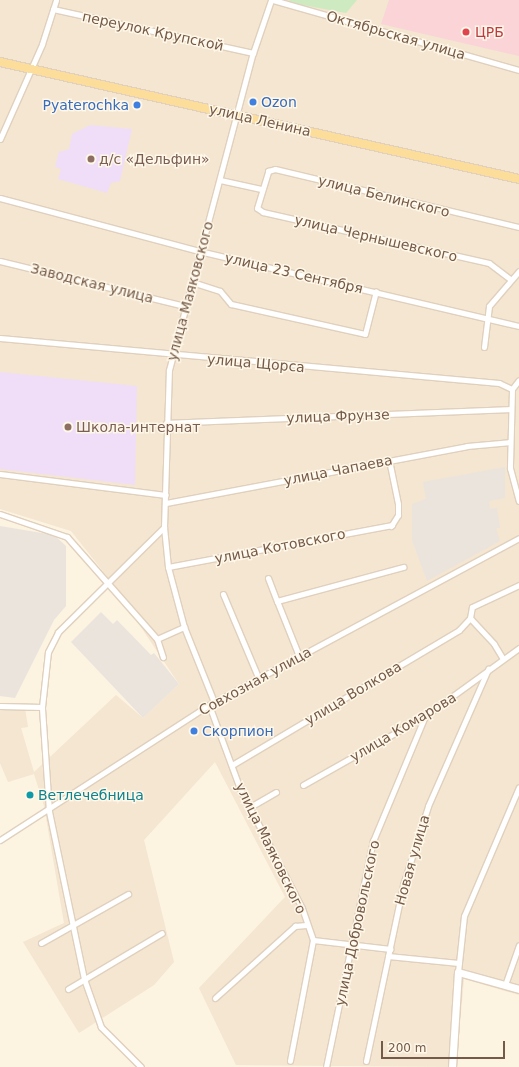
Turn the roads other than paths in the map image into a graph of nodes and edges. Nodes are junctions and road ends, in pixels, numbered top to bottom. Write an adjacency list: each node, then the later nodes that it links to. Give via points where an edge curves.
1 (56, 0): 3 (street)
2 (272, 0): 4 (street, улица Маяковского); 7 (street, Октябрьская улица)
3 (53, 9): 4 (street, переулок Крупской); 6 (street)
4 (253, 53): 8 (street, улица Маяковского)
5 (0, 62): 6 (main road, улица Ленина)
6 (30, 69): 8 (main road, улица Ленина); 9 (street)
7 (519, 70)
8 (236, 115): 10 (main road, улица Ленина); 11 (street, улица Маяковского)
9 (0, 139)
10 (519, 179)
11 (220, 180): 12 (street); 15 (street, улица Маяковского)
12 (261, 189): 14 (street, улица Белинского, via 268,171 275,169); 18 (street, улица Чернышевского, via 257,208 263,212 489,263)
13 (0, 198): 15 (street, улица 23 Сентября)
14 (519, 227)
15 (199, 251): 19 (street, улица Маяковского); 20 (street, улица 23 Сентября)
16 (0, 261): 21 (street, Заводская улица)
17 (519, 271): 18 (street)
18 (510, 279): 22 (street, via 490,306)
19 (192, 282): 20 (street, via 220,291 231,304 365,334); 21 (street, улица Маяковского)
20 (376, 292): 22 (street, улица 23 Сентября)
21 (185, 306): 26 (street, улица Маяковского)
22 (486, 317): 23 (street, улица 23 Сентября); 25 (street)
23 (519, 326)
24 (0, 338): 26 (street, улица Щорса)
25 (484, 347)
26 (171, 356): 28 (street, улица Щорса, via 486,382); 30 (street, улица Маяковского)
27 (519, 380): 28 (street)
28 (512, 389): 29 (street)
29 (510, 409): 30 (street, улица Фрунзе); 31 (street)
30 (166, 423): 34 (street, улица Маяковского)
31 (510, 442): 32 (street, улица Чапаева); 35 (street, via 510,468)
32 (389, 460): 36 (street, улица Чапаева); 40 (street, улица Котовского, via 398,504 398,515 391,525)
33 (0, 474): 34 (street)
34 (166, 495): 36 (street, улица Маяковского)
35 (519, 501)
36 (166, 503): 38 (street, улица Маяковского)
37 (0, 514): 43 (street, via 31,527 60,532)
38 (164, 528): 40 (street, улица Маяковского); 43 (street)
39 (519, 538): 52 (street, Совхозная улица)
40 (168, 567): 48 (street, улица Маяковского)
41 (403, 567): 46 (street)
42 (268, 578): 46 (street)
43 (105, 583): 49 (street); 59 (street, via 53,639 45,666)
44 (519, 585): 47 (street, улица Волкова, via 472,607)
45 (223, 594): 55 (street)
46 (277, 601): 52 (street)
47 (470, 618): 53 (street, via 494,644); 61 (street, улица Волкова, via 459,630)
48 (184, 627): 49 (street); 56 (street, улица Маяковского)
49 (156, 640): 51 (street)
50 (519, 648): 53 (street, улица Комарова)
51 (163, 656)
52 (299, 656): 55 (street, Совхозная улица)
53 (503, 659): 54 (street, улица Комарова)
54 (488, 669): 60 (street, улица Комарова); 76 (street, Новая улица, via 428,806 403,885)
55 (258, 677): 56 (street, Совхозная улица)
56 (214, 702): 57 (street, Совхозная улица)
57 (209, 705): 61 (street, улица Маяковского); 66 (street, Совхозная улица)
58 (0, 706): 59 (street)
59 (42, 707): 66 (street)
60 (425, 716): 62 (street, улица Комарова); 74 (street, улица Добровольского, via 372,841)
61 (232, 765): 65 (street, улица Маяковского)
62 (302, 785)
63 (519, 787): 78 (street, via 473,887 464,916)
64 (276, 792): 65 (street)
65 (250, 807): 70 (street, улица Маяковского, via 302,908)
66 (48, 811): 67 (street, Совхозная улица); 69 (street)
67 (0, 840)
68 (128, 894): 69 (street)
69 (71, 924): 73 (street); 80 (street)
70 (306, 925): 72 (street, улица Маяковского); 84 (street, via 295,926)
71 (162, 933): 80 (street)
72 (313, 940): 74 (street); 85 (street)
73 (41, 943)
74 (351, 945): 76 (street); 88 (street, улица Добровольского)
75 (519, 946): 81 (street)
76 (390, 949): 77 (street, Новая улица)
77 (388, 956): 78 (street); 86 (street, Новая улица)
78 (459, 963): 79 (street)
79 (458, 972): 81 (street); 89 (street)
80 (84, 979): 82 (street); 87 (street, via 101,1027)
81 (505, 985): 83 (street)
82 (68, 989)
83 (519, 989)
84 (215, 998)
85 (290, 1061)
86 (366, 1061)
87 (141, 1067)
88 (326, 1067)
89 (452, 1067)

